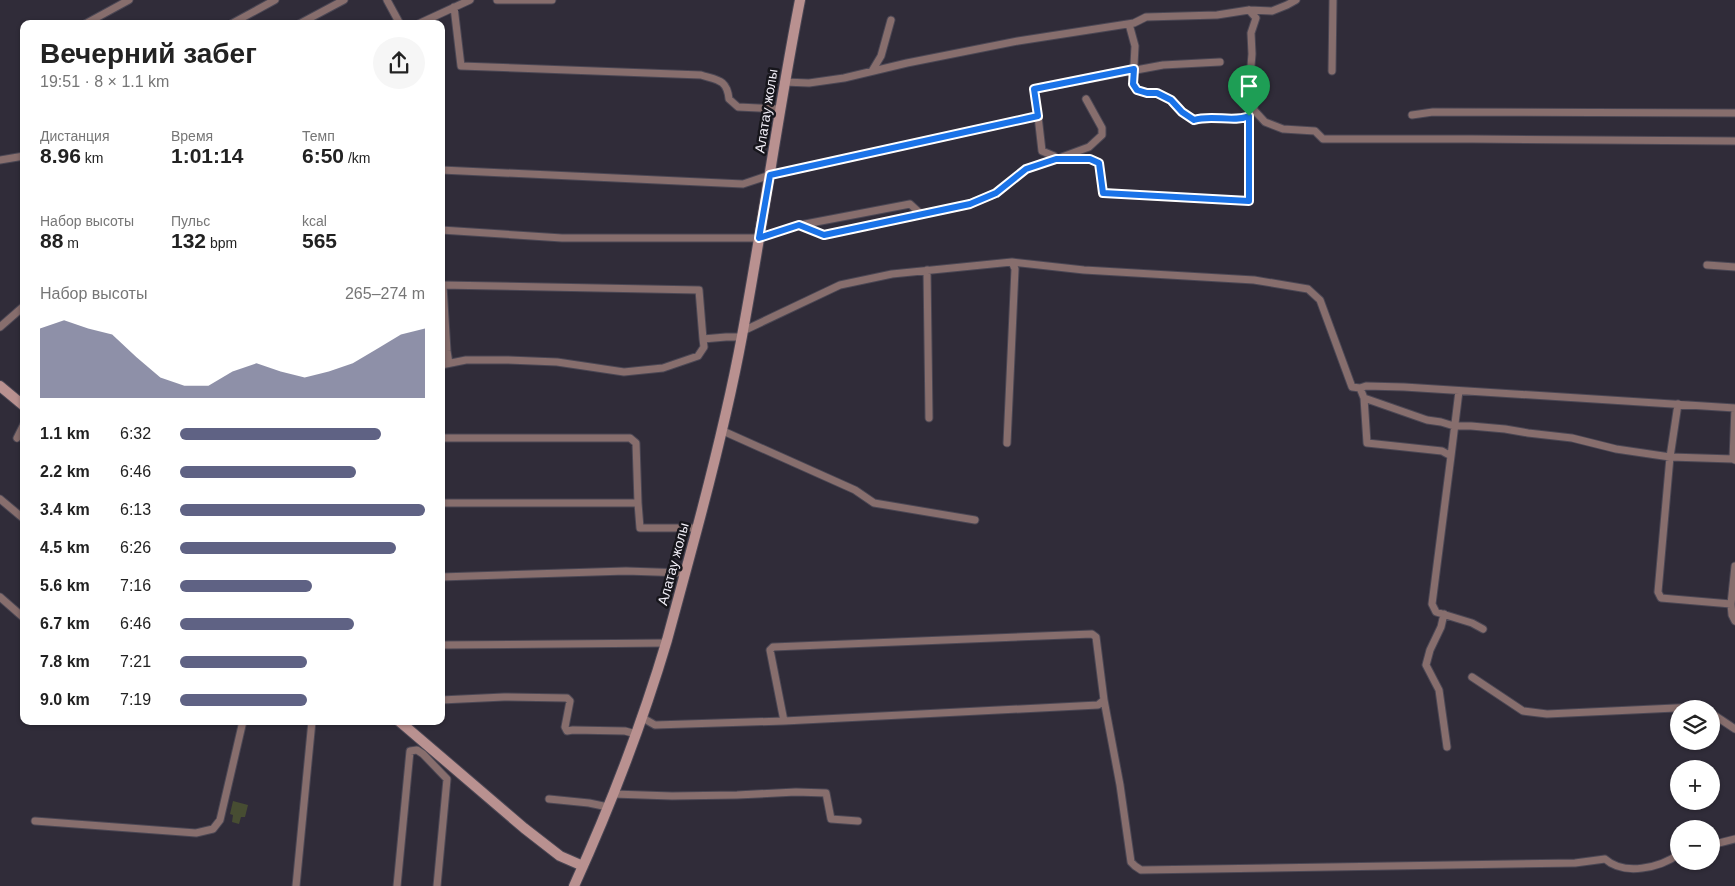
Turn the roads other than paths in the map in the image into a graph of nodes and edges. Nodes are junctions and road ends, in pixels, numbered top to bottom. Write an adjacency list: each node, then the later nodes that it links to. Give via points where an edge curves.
1 (129, 0): 13 (street)
2 (275, 0): 14 (street)
3 (344, 0): 15 (street)
4 (386, 0): 16 (street)
5 (470, 0): 11 (street)
6 (498, 0): 7 (street)
7 (552, 0)
8 (800, 0): 24 (main road, Алатау жолы)
9 (1296, 0): 12 (street, via 1272,10)
10 (1333, 0): 22 (street)
11 (454, 7): 17 (street); 26 (street, via 461,66 701,75 722,81 728,89 729,98 738,107)
12 (1249, 10): 19 (street, via 1218,15 1146,17); 27 (street, via 1256,18 1251,33)
13 (92, 20)
14 (238, 20)
15 (306, 20)
16 (398, 20)
17 (426, 20)
18 (891, 20): 23 (street, via 881,56)
19 (1129, 24): 21 (street, via 1135,46); 23 (street, via 1018,41)
20 (1220, 62): 21 (street)
21 (1134, 69): 27 (street, via 1133,84 1137,90 1157,93 1171,100 1194,120 1209,117 1242,119); 30 (street, via 1034,89)
22 (1332, 71)
23 (872, 72): 24 (street, via 809,83)
24 (784, 82): 26 (main road, Алатау жолы)
25 (1086, 98): 33 (street, via 1102,128 1102,135 1089,147)
26 (779, 109): 36 (main road, Алатау жолы)
27 (1251, 113): 31 (street, via 1283,129 1315,131 1323,140); 33 (street, via 1249,201 1103,193 1099,163 1090,159)
28 (1735, 113): 29 (street, via 1433,112)
29 (1412, 115)
30 (1038, 116): 33 (street, via 1042,151); 36 (street)
31 (1735, 141)
32 (20, 157): 34 (street)
33 (1056, 159): 37 (street, via 1026,169 996,193 970,204)
34 (0, 160)
35 (445, 170): 36 (street, via 743,184)
36 (770, 175): 40 (main road, Алатау жолы)
37 (921, 214): 38 (street, via 824,235); 38 (street, via 910,204)
38 (799, 225): 40 (street)
39 (445, 230): 40 (street, via 562,238)
40 (759, 238): 49 (main road, Алатау жолы)
41 (1012, 262): 44 (street); 53 (street, via 1084,270 1254,280 1308,289 1320,300 1352,387); 65 (street, via 1015,269)
42 (1707, 265): 43 (street)
43 (1735, 266)
44 (927, 270): 49 (street, via 840,285); 59 (street)
45 (445, 286): 50 (street, via 699,290)
46 (20, 310): 48 (street)
47 (445, 325): 51 (street)
48 (0, 327)
49 (743, 330): 50 (street); 61 (main road, Алатау жолы)
50 (703, 339): 51 (street, via 704,347 698,356 663,368 624,372 537,361 466,360)
51 (445, 364)
52 (0, 386): 56 (main road)
53 (1360, 388): 54 (street); 55 (street)
54 (1458, 391): 57 (street); 60 (street)
55 (1364, 398): 60 (street); 66 (street, via 1367,443 1442,452)
56 (20, 403)
57 (1678, 404): 58 (street); 67 (street)
58 (1735, 408): 68 (street)
59 (929, 418)
60 (1454, 426): 66 (street); 67 (street, via 1480,426 1572,438)
61 (723, 431): 73 (street, via 855,490 874,503); 74 (main road, Алатау жолы)
62 (20, 432): 63 (street)
63 (17, 438)
64 (445, 438): 71 (street, via 630,438 636,443)
65 (1007, 443)
66 (1451, 456): 81 (street, via 1432,604 1436,612)
67 (1670, 457): 68 (street); 79 (street, via 1658,592 1661,598 1672,600)
68 (1734, 459)
69 (0, 499): 72 (street)
70 (445, 503): 71 (street)
71 (638, 503): 74 (street, via 640,528)
72 (20, 516)
73 (975, 520)
74 (697, 528): 76 (main road, Алатау жолы)
75 (1735, 566): 79 (street)
76 (685, 573): 77 (street, via 626,571); 84 (main road, Алатау жолы)
77 (445, 577)
78 (0, 597): 80 (street)
79 (1731, 604): 82 (street)
80 (20, 614)
81 (1444, 614): 83 (street); 98 (street, via 1426,666 1439,690)
82 (1735, 621)
83 (1483, 629)
84 (666, 643): 85 (street); 90 (main road, Алатау жолы)
85 (445, 645)
86 (1472, 678): 89 (street, via 1524,711 1547,714)
87 (445, 700): 97 (street, via 567,698 570,701 567,731 625,731)
88 (1104, 700): 92 (street, via 1098,704); 92 (street, via 1097,642 1092,634 777,646 770,650); 106 (street, via 1131,862 1141,870 1605,860 1626,868 1645,868)
89 (1670, 708)
90 (641, 718): 92 (street, via 655,725); 97 (main road, Алатау жолы)
91 (1720, 719): 96 (street)
92 (784, 721)
93 (242, 725): 102 (street, via 220,820 213,829 196,833)
94 (312, 725): 108 (street)
95 (405, 725): 107 (main road, via 560,856)
96 (1735, 729)
97 (636, 734): 99 (main road, Алатау жолы)
98 (1447, 747)
99 (613, 794): 101 (main road, Алатау жолы); 103 (street, via 826,793 831,819)
100 (549, 799): 101 (street)
101 (608, 807): 107 (main road)
102 (36, 821)
103 (858, 821)
104 (1735, 840): 105 (street)
105 (1720, 843)
106 (1670, 861)
107 (583, 866): 111 (main road)
108 (296, 886)
109 (397, 886): 110 (street, via 410,751 417,750 448,779)
110 (437, 886)
111 (574, 886)

